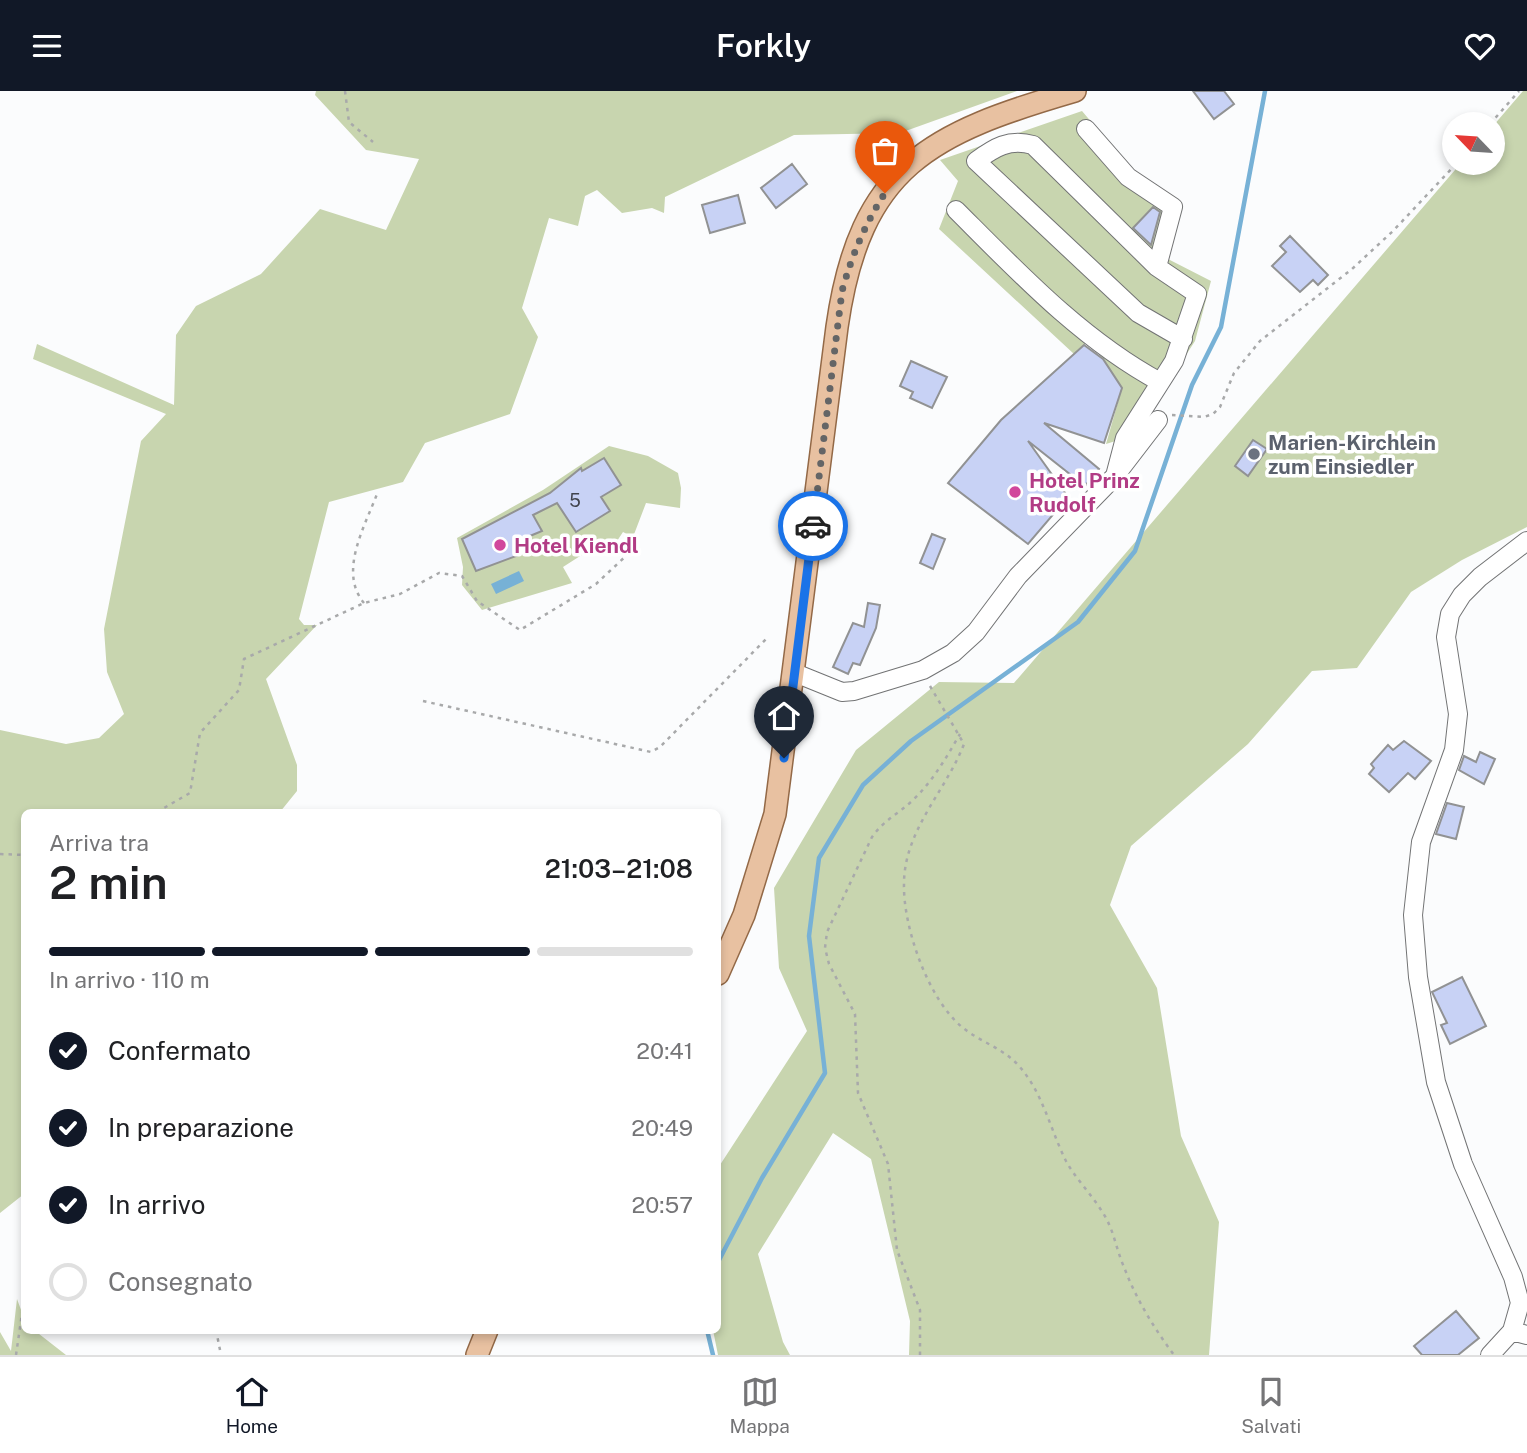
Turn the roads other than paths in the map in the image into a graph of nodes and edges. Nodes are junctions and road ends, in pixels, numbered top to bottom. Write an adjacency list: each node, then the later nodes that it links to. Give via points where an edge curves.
1 (1075, 91): 10 (main road, via 997,114 922,151 868,218 842,291)
2 (1086, 129): 4 (street, via 1128,177 1173,207)
3 (956, 210): 6 (street, via 1101,344)
4 (1157, 267): 5 (street, via 1198,294); 5 (street, via 1033,145 998,145 976,161 1138,313)
5 (1183, 339): 6 (street)
6 (1160, 382): 8 (street, via 1125,437)
7 (1165, 417): 8 (street)
8 (1115, 476): 10 (street, via 1018,576 976,632 953,653 923,670 854,691 842,692)
9 (1527, 541): 12 (street, via 1480,577 1450,614 1446,637 1458,714 1454,750 1421,842 1413,915 1418,977 1436,1082 1463,1164 1513,1277 1520,1303)
10 (795, 673): 11 (main road, via 782,776 765,853)
11 (721, 967)
12 (1519, 1333): 15 (street)
13 (485, 1334): 14 (main road)
14 (477, 1355)
15 (1490, 1355)

